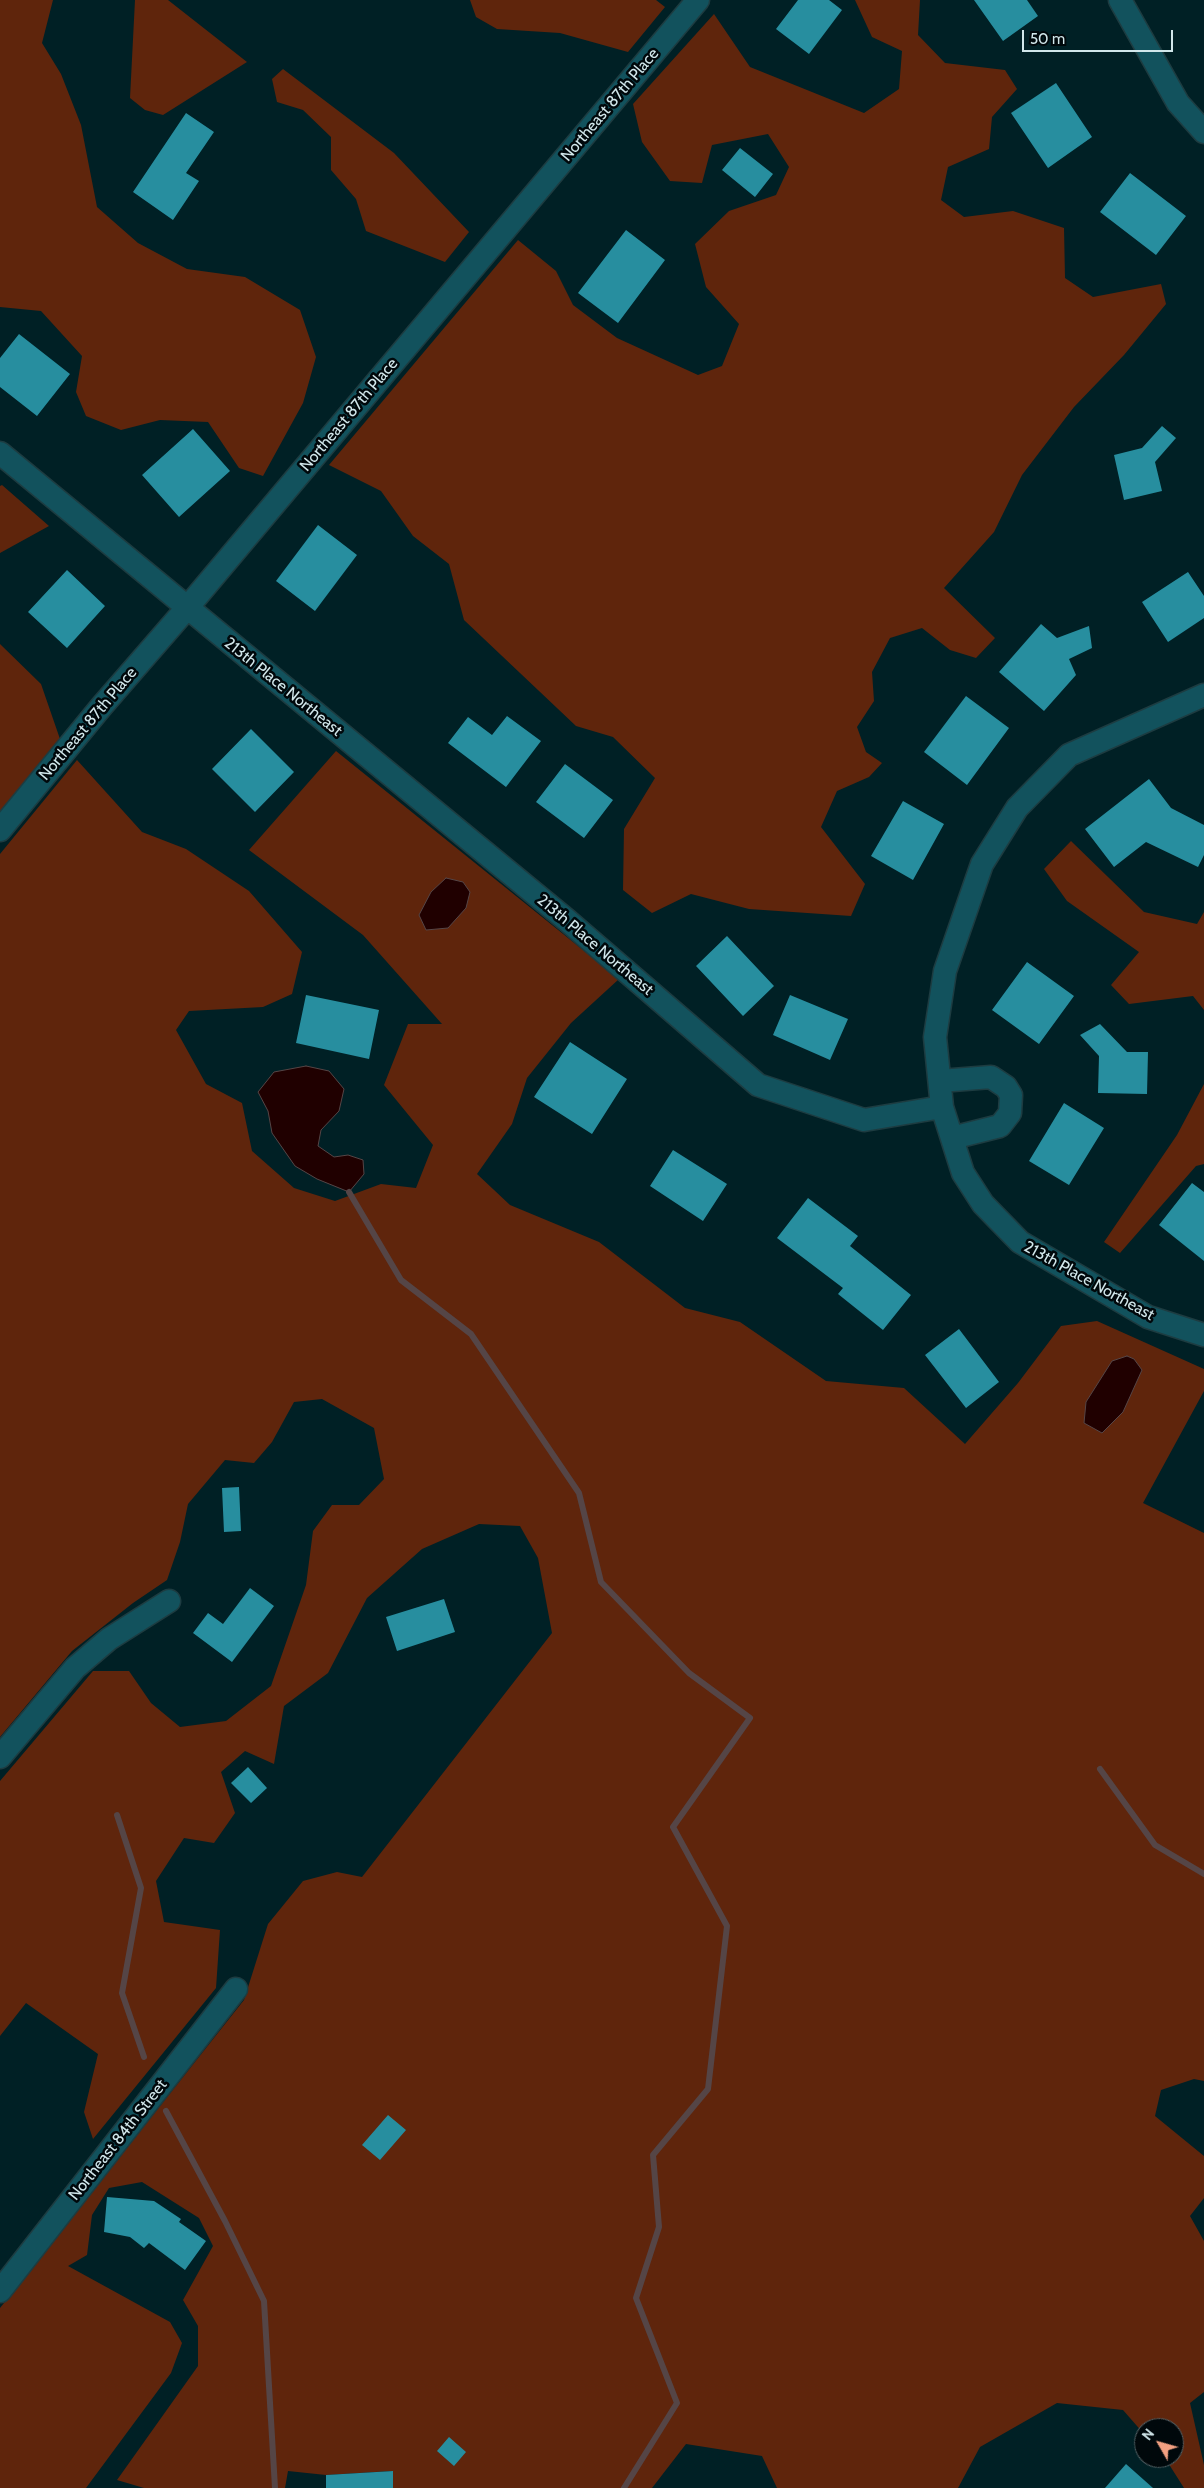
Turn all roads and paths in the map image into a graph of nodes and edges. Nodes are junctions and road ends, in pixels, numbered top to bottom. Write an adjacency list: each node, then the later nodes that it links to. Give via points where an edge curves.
1 (698, 0): 5 (street, Northeast 87th Place)
2 (1123, 1): 3 (street, via 1178,103)
3 (1204, 132)
4 (0, 453): 5 (street, 213th Place Northeast)
5 (187, 608): 7 (street, Northeast 87th Place); 9 (street, 213th Place Northeast, via 568,921 758,1085 864,1120)
6 (1204, 694): 8 (street, via 1069,755 1017,808 982,864 945,970 935,1037)
7 (0, 830)
8 (940, 1082): 9 (street); 10 (street, via 991,1077 1000,1081 1010,1095 1010,1113 1000,1126)
9 (942, 1107): 10 (street, 213th Place Northeast)
10 (952, 1138): 11 (street, 213th Place Northeast, via 963,1173 983,1204 1020,1242 1148,1317)
11 (1204, 1335)
12 (169, 1601): 13 (street, via 109,1638 75,1668)
13 (0, 1757)
14 (236, 1989): 15 (street, Northeast 84th Street)
15 (0, 2291)

